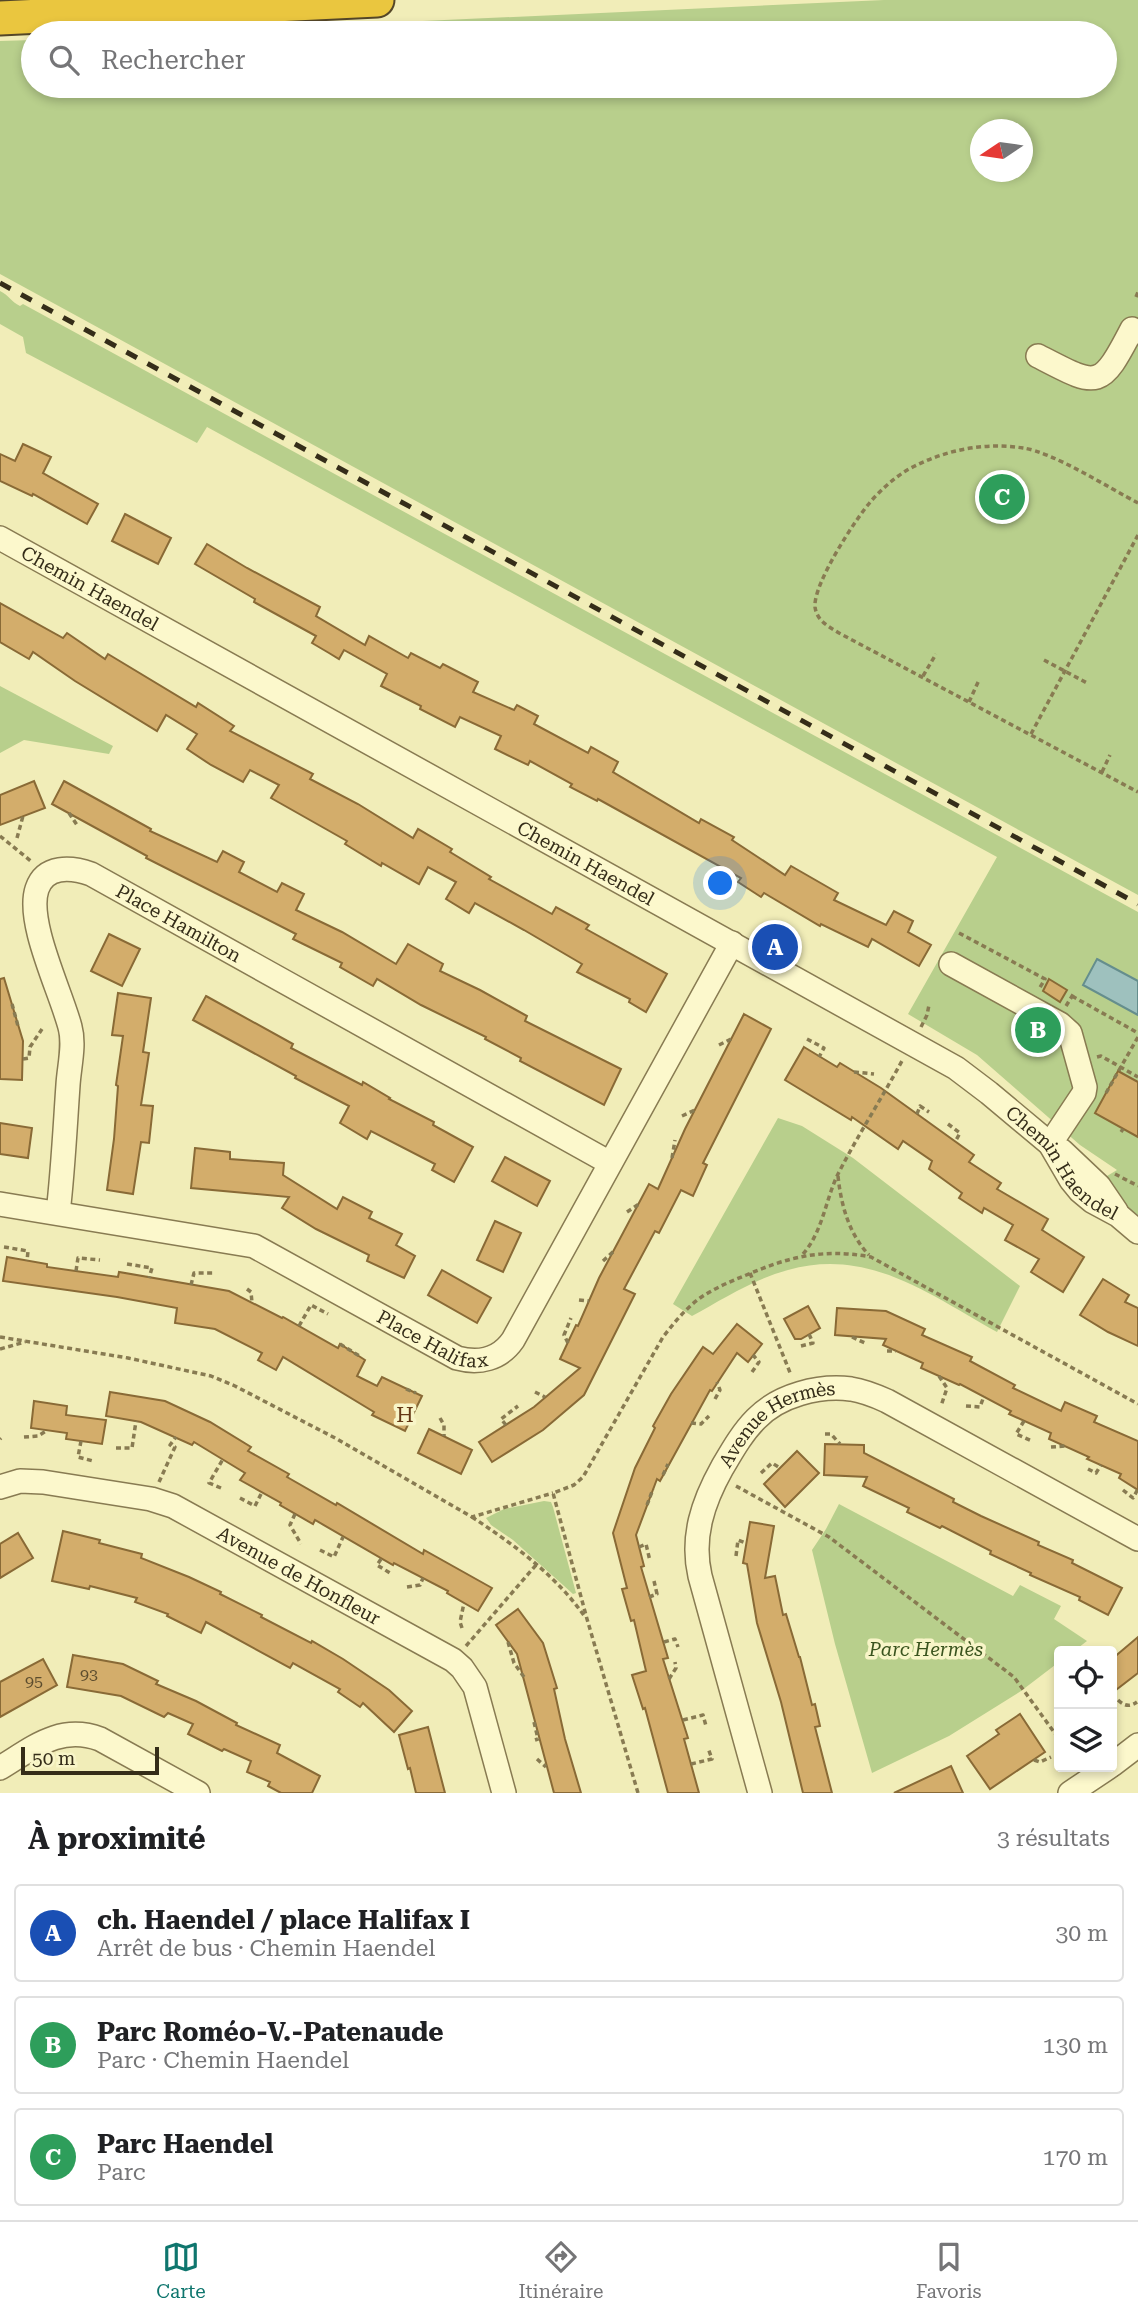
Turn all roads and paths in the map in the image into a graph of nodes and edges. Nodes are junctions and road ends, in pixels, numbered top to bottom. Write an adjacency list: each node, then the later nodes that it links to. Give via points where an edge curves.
1 (377, 0): 2 (highway)
2 (0, 18)
3 (1136, 313): 4 (street, via 1109,370 1094,378 1077,376)
4 (1038, 356)
5 (1138, 503): 11 (path, via 1037,451 1006,446 952,451 907,470 888,484 840,547 820,583 815,607 824,624)
6 (1138, 535): 10 (path)
7 (0, 538): 26 (street, Chemin Haendel)
8 (936, 654): 11 (path)
9 (1044, 660): 10 (path)
10 (1065, 671): 13 (path); 15 (path)
11 (922, 677): 14 (path)
12 (979, 680): 14 (path)
13 (1087, 683)
14 (969, 702): 15 (path)
15 (1031, 734): 17 (path)
16 (1111, 755): 17 (path)
17 (1101, 772): 18 (path)
18 (1138, 792)
19 (69, 813): 21 (path)
20 (23, 816): 23 (path)
21 (77, 825)
22 (0, 836): 24 (path)
23 (17, 838)
24 (36, 866)
25 (958, 933): 29 (path, via 1045,979)
26 (732, 943): 52 (street, Chemin Haendel, via 956,1069); 54 (street, Place Halifax)
27 (951, 964): 52 (street, via 1070,1033 1085,1087)
28 (1072, 996): 35 (path)
29 (1035, 998)
30 (12, 1004): 32 (path)
31 (929, 1005): 34 (path)
32 (18, 1026)
33 (42, 1029): 41 (path, via 30,1047 29,1058)
34 (918, 1032)
35 (1138, 1035): 44 (path, via 1121,1068)
36 (731, 1038): 38 (path)
37 (807, 1040): 40 (path, via 824,1048)
38 (719, 1045)
39 (905, 1055): 55 (path)
40 (819, 1056)
41 (23, 1059)
42 (854, 1072): 43 (path)
43 (874, 1074)
44 (1138, 1077)
45 (695, 1110): 48 (path)
46 (929, 1112): 47 (path, via 920,1106)
47 (918, 1114)
48 (682, 1116)
49 (948, 1124): 51 (path, via 960,1133)
50 (675, 1140): 53 (path)
51 (955, 1142)
52 (1050, 1144): 60 (street, Chemin Haendel, via 1080,1191)
53 (673, 1158)
54 (610, 1164): 59 (street, Place Halifax, via 508,1348 487,1359 457,1358 254,1245); 59 (street, Place Hamilton, via 91,874 63,869 42,879 34,905 71,1034)
55 (838, 1175): 63 (path, via 818,1231); 64 (path, via 848,1223)
56 (0, 1204): 59 (street, Place Halifax)
57 (639, 1204): 58 (path)
58 (627, 1212)
59 (58, 1213)
60 (1138, 1232)
61 (4, 1247): 66 (path, via 28,1251)
62 (614, 1251): 67 (path)
63 (802, 1255)
64 (871, 1257)
65 (100, 1260): 69 (path, via 78,1258)
66 (27, 1261)
67 (603, 1261)
68 (127, 1264): 72 (path, via 152,1268)
69 (76, 1271)
70 (214, 1273): 73 (path, via 194,1273)
71 (750, 1273): 97 (path)
72 (149, 1278)
73 (191, 1285)
74 (247, 1289): 77 (path)
75 (579, 1300): 76 (path)
76 (589, 1301)
77 (252, 1303)
78 (328, 1314): 80 (path, via 311,1305)
79 (571, 1318): 85 (path, via 564,1335)
80 (299, 1326)
81 (808, 1334): 88 (path, via 813,1343)
82 (852, 1336): 87 (path)
83 (0, 1337): 84 (path)
84 (28, 1341): 89 (path); 144 (path, via 128,1357 235,1386)
85 (568, 1343)
86 (340, 1344): 93 (path)
87 (867, 1344)
88 (801, 1346)
89 (0, 1349)
90 (887, 1351): 91 (path)
91 (897, 1351)
92 (753, 1355): 94 (path, via 759,1362)
93 (360, 1357)
94 (752, 1372)
95 (939, 1376): 105 (path, via 947,1388)
96 (717, 1382): 103 (path, via 720,1390)
97 (795, 1384)
98 (406, 1389): 100 (path)
99 (535, 1392): 102 (path)
100 (416, 1393)
101 (984, 1396): 106 (path, via 980,1407)
102 (545, 1397)
103 (715, 1399)
104 (518, 1406): 112 (path, via 501,1419)
105 (941, 1406)
106 (966, 1406)
107 (709, 1416): 111 (path, via 701,1424)
108 (440, 1418): 115 (path)
109 (136, 1421): 123 (path, via 132,1447)
110 (1024, 1421): 119 (path, via 1016,1434)
111 (691, 1423)
112 (506, 1425)
113 (46, 1431): 116 (path)
114 (825, 1434): 120 (path)
115 (444, 1436)
116 (24, 1437)
117 (176, 1437): 141 (path)
118 (81, 1441): 125 (path, via 78,1457)
119 (1032, 1441)
120 (840, 1444)
121 (1065, 1446): 122 (path)
122 (1051, 1447)
123 (116, 1448)
124 (223, 1459): 134 (path, via 209,1483)
125 (93, 1461)
126 (668, 1464): 131 (path)
127 (1101, 1465): 129 (path, via 1096,1473)
128 (780, 1468): 130 (path, via 772,1463)
129 (1088, 1469)
130 (761, 1473)
131 (663, 1475)
132 (728, 1481): 175 (path, via 829,1537 1014,1677)
133 (0, 1487): 141 (street, Avenue de Honfleur, via 31,1481)
134 (221, 1488)
135 (653, 1489): 142 (path)
136 (1138, 1489): 137 (path, via 1133,1498)
137 (1123, 1490)
138 (262, 1492): 140 (path, via 255,1506)
139 (554, 1493): 144 (path)
140 (240, 1498)
141 (151, 1499): 188 (street, Avenue de Honfleur, via 173,1506 453,1660 475,1687)
142 (647, 1506)
143 (295, 1514): 148 (path, via 290,1525)
144 (472, 1517): 154 (path)
145 (343, 1537): 150 (path, via 334,1557)
146 (1138, 1539): 189 (street, Avenue Hermès, via 869,1394 844,1389 807,1392 768,1409 748,1429 718,1476 705,1502 696,1539 700,1576)
147 (746, 1543): 151 (path, via 738,1541)
148 (300, 1544)
149 (639, 1547): 153 (path, via 646,1544)
150 (320, 1550)
151 (736, 1556)
152 (381, 1559): 155 (path, via 377,1565)
153 (650, 1561)
154 (536, 1565): 161 (path); 166 (path)
155 (390, 1573)
156 (423, 1578): 158 (path, via 420,1586)
157 (654, 1581): 159 (path, via 657,1594)
158 (407, 1587)
159 (649, 1597)
160 (464, 1603): 162 (path)
161 (587, 1619)
162 (462, 1628)
163 (508, 1642): 168 (path, via 514,1663)
164 (664, 1642): 165 (path, via 675,1639)
165 (678, 1647)
166 (462, 1651)
167 (675, 1662): 169 (path)
168 (524, 1676)
169 (670, 1679)
170 (1117, 1700): 171 (path, via 1129,1706)
171 (1138, 1702)
172 (683, 1720): 174 (path, via 703,1715)
173 (534, 1722): 176 (path)
174 (706, 1726)
175 (1054, 1732)
176 (535, 1740)
177 (1138, 1745): 182 (street)
178 (708, 1748): 183 (path, via 712,1759)
179 (1051, 1757): 181 (path)
180 (537, 1759): 184 (path)
181 (1034, 1760)
182 (1117, 1761)
183 (691, 1764)
184 (547, 1767)
185 (0, 1768): 187 (street, via 51,1738 88,1735)
186 (1101, 1772): 190 (street)
187 (198, 1793)
188 (504, 1793)
189 (760, 1793)
190 (1070, 1793)

